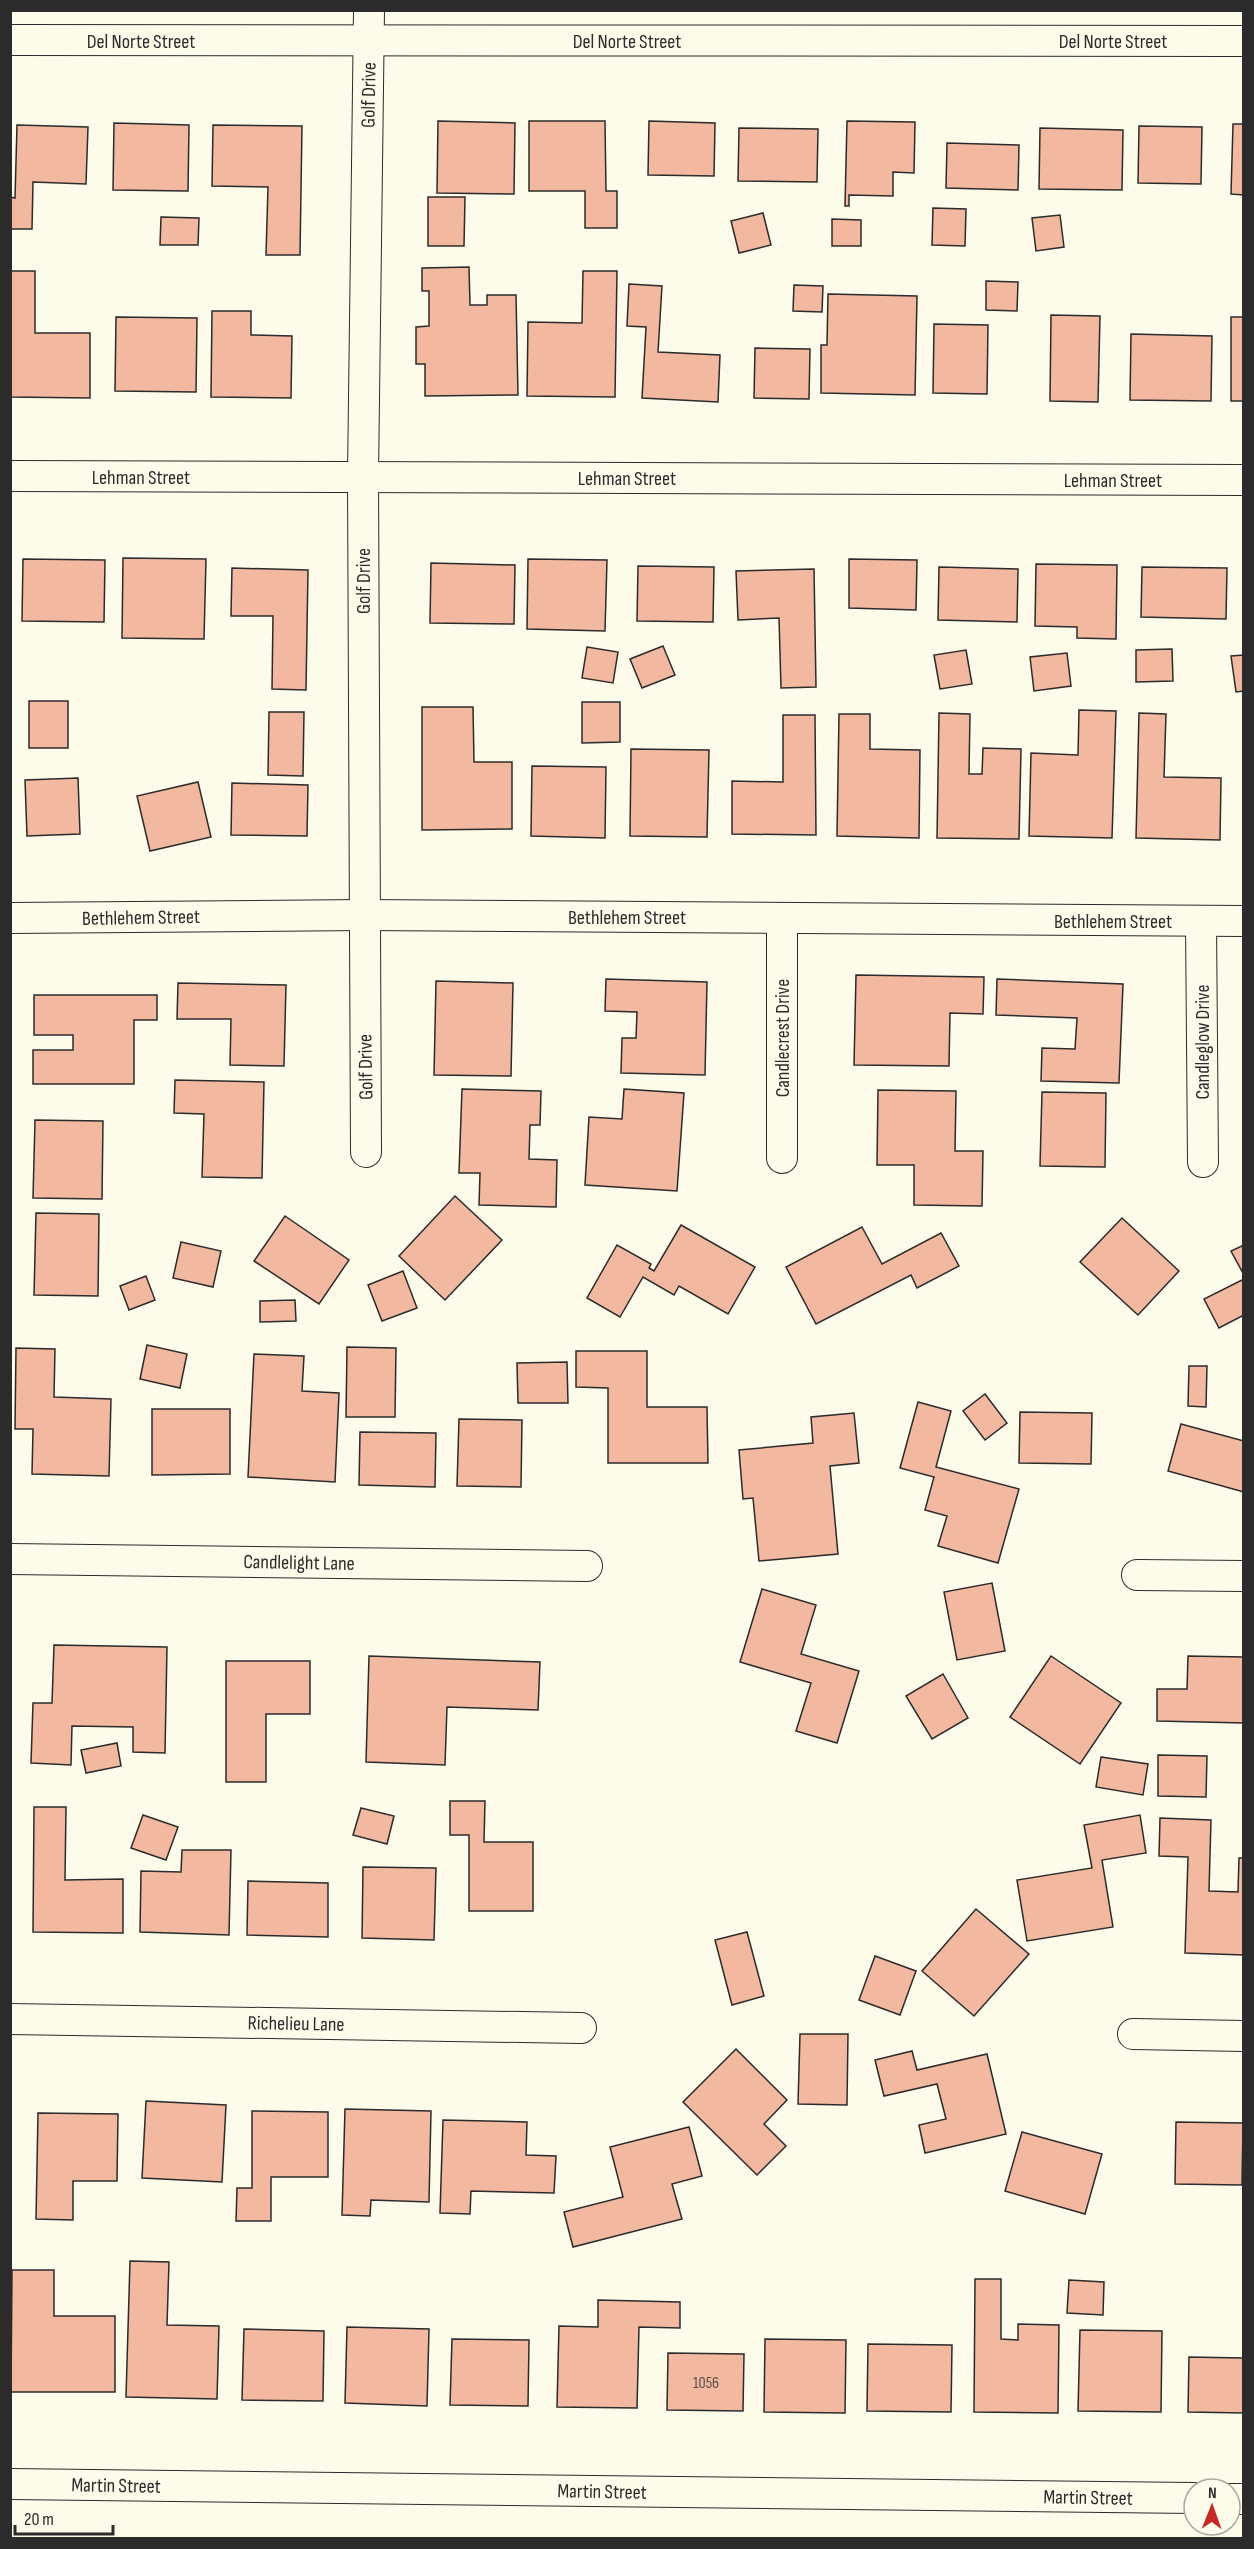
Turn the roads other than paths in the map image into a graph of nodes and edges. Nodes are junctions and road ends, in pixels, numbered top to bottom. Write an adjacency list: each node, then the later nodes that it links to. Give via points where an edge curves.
1 (369, 10): 4 (street, Golf Drive)
2 (10, 40): 4 (street, Del Norte Street)
3 (1244, 41): 4 (street, Del Norte Street)
4 (369, 42): 6 (street, Golf Drive)
5 (10, 476): 6 (street, Lehman Street)
6 (363, 477): 7 (street, Lehman Street); 8 (street, Golf Drive)
7 (1244, 480)
8 (363, 915): 9 (street, Bethlehem Street); 10 (street, Bethlehem Street); 13 (street, Golf Drive)
9 (10, 918)
10 (782, 918): 11 (street, Bethlehem Street); 14 (street, Candlecrest Drive)
11 (1201, 921): 12 (street, Bethlehem Street); 15 (street, Candleglow Drive)
12 (1244, 921)
13 (366, 1152)
14 (782, 1158)
15 (1203, 1162)
16 (10, 1559): 17 (street, Candlelight Lane)
17 (587, 1566)
18 (1137, 1575): 19 (street)
19 (1244, 1576)
20 (10, 2019): 21 (street, Richelieu Lane)
21 (581, 2028)
22 (1133, 2034): 23 (street)
23 (1244, 2036)
24 (10, 2484): 25 (street, Martin Street)
25 (1182, 2498)

